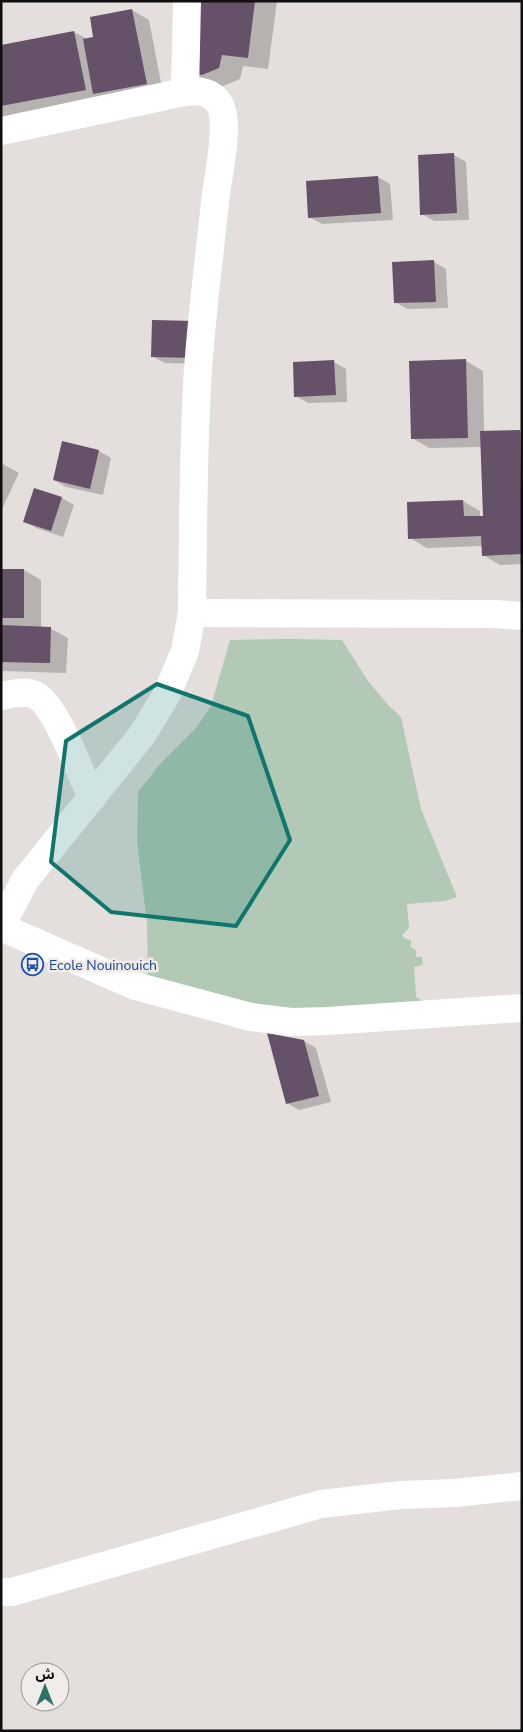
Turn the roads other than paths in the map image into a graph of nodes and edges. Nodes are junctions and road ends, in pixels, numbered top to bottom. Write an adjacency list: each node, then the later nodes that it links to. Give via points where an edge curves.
1 (187, 1): 2 (street)
2 (185, 92): 3 (street); 4 (street, via 204,91 218,102 224,123 197,386)
3 (1, 131)
4 (192, 613): 5 (street); 7 (street, via 185,651 167,694 142,735)
5 (522, 616)
6 (1, 696): 7 (street, via 25,692 43,699)
7 (92, 798): 8 (street, via 25,880)
8 (1, 927): 9 (street, via 135,986 251,1017 291,1022 327,1021)
9 (522, 1008)
10 (522, 1486): 11 (street, via 455,1493 401,1494 321,1504 12,1592)
11 (1, 1592)

